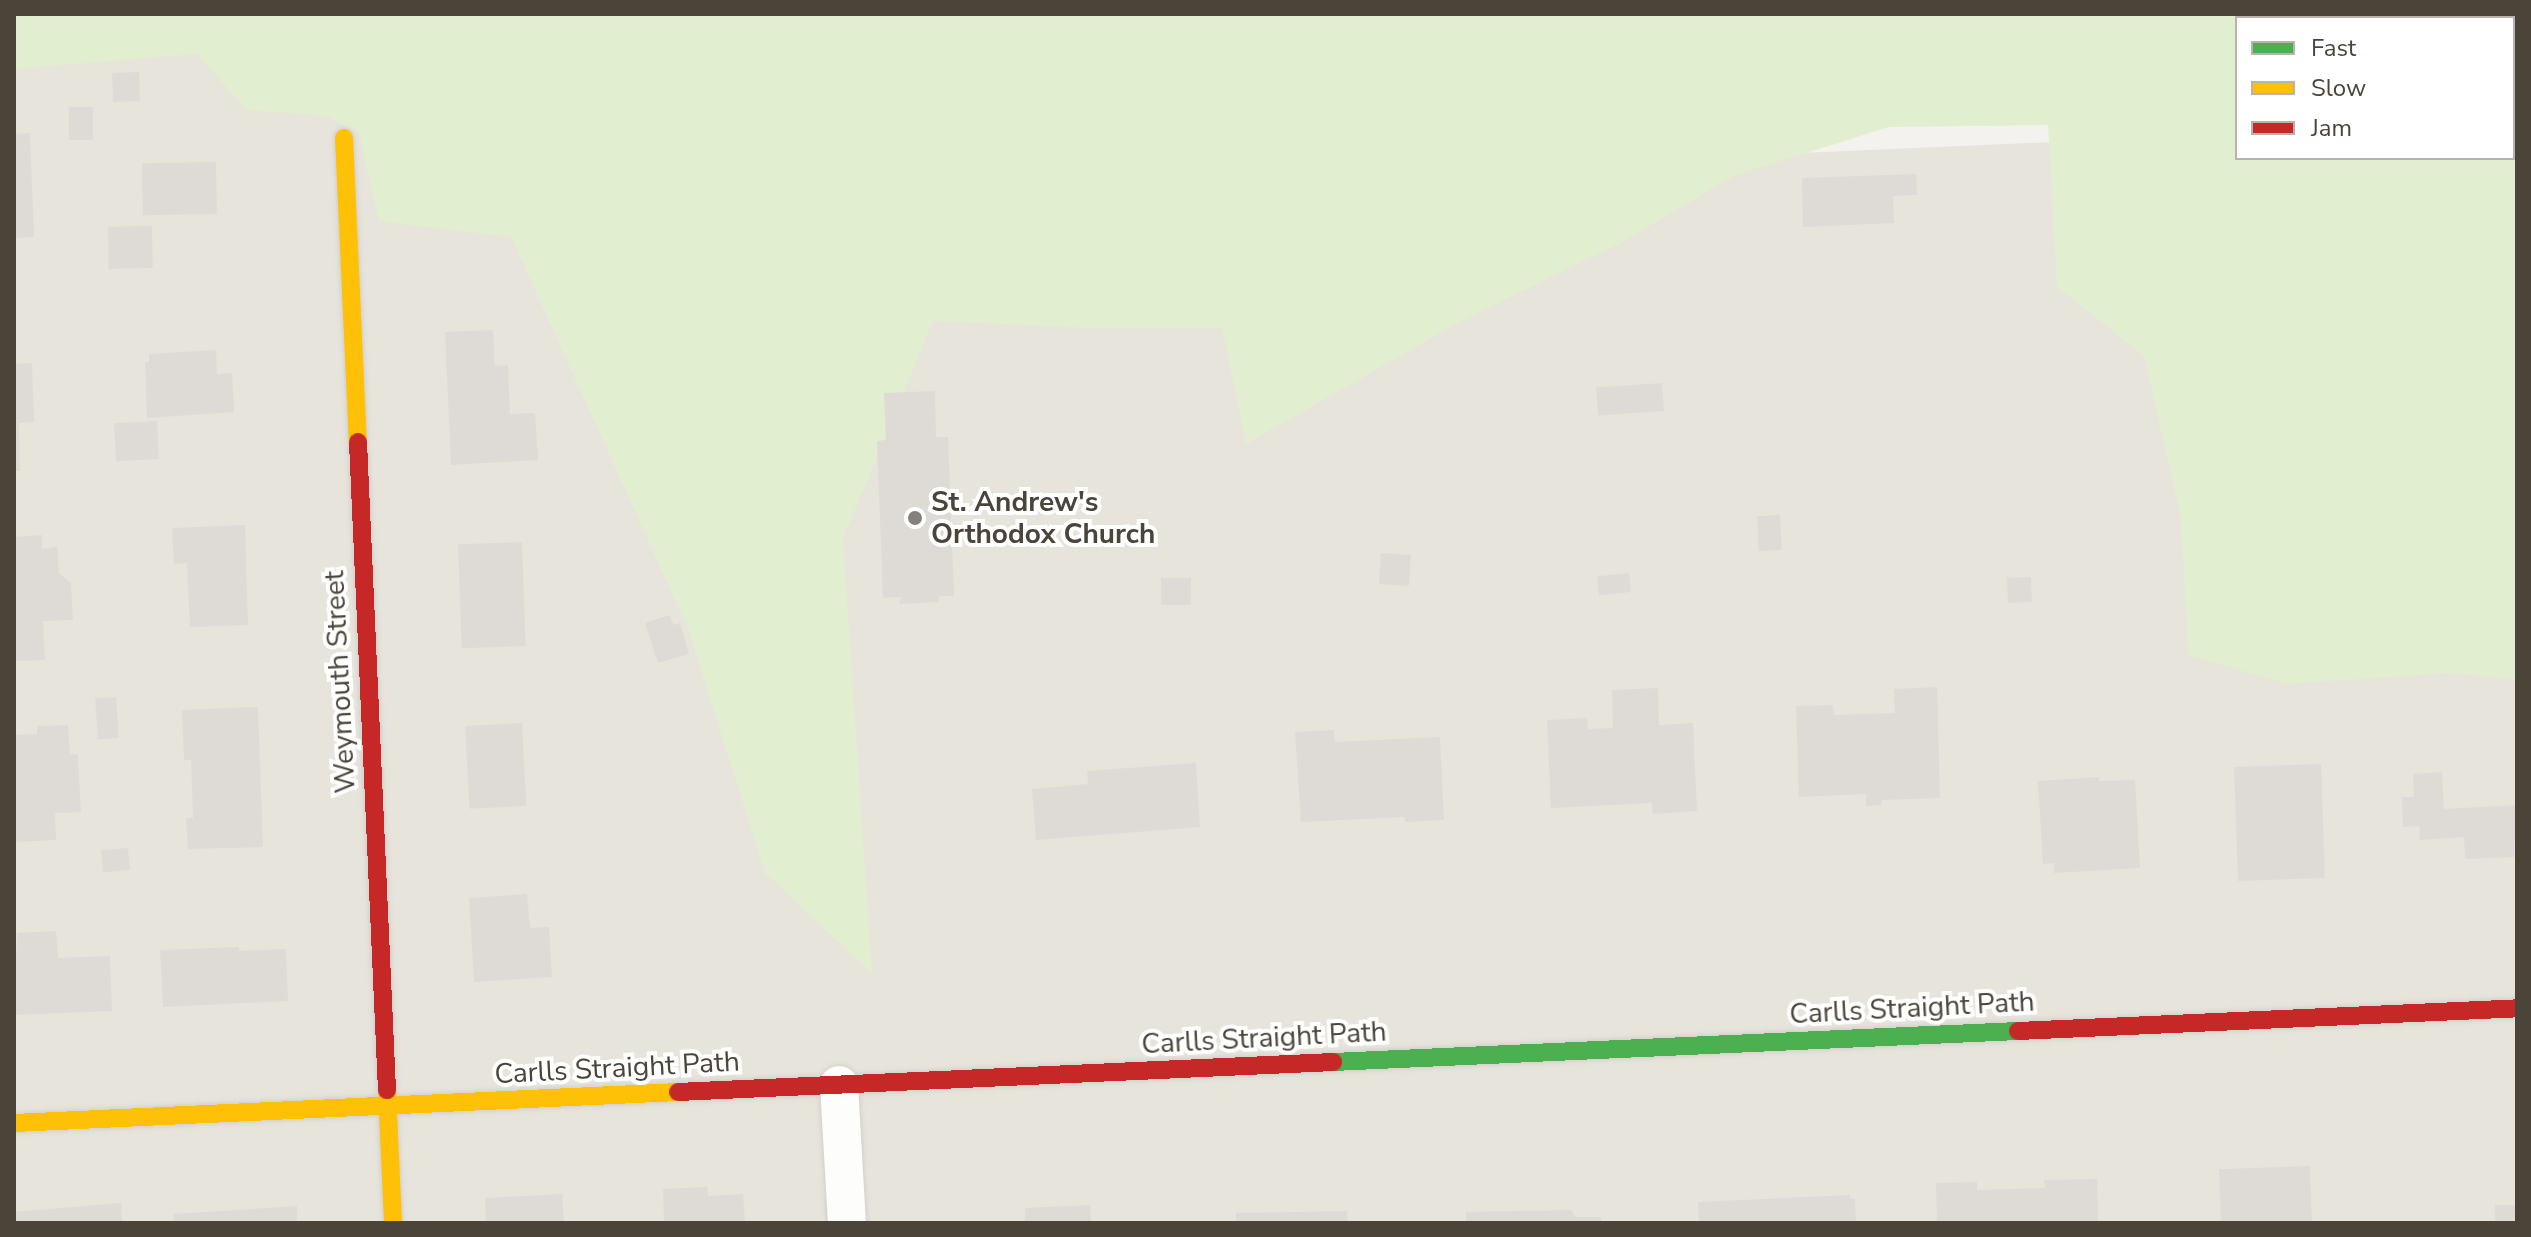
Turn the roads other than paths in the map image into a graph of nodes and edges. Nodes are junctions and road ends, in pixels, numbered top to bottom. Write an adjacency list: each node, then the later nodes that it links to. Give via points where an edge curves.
1 (344, 138): 4 (street, Weymouth Street)
2 (2517, 1008): 3 (street, Carlls Straight Path)
3 (839, 1085): 4 (street, Carlls Straight Path); 7 (street)
4 (388, 1106): 5 (street, Carlls Straight Path); 6 (street, Weymouth Street)
5 (14, 1123)
6 (393, 1223)
7 (847, 1223)

